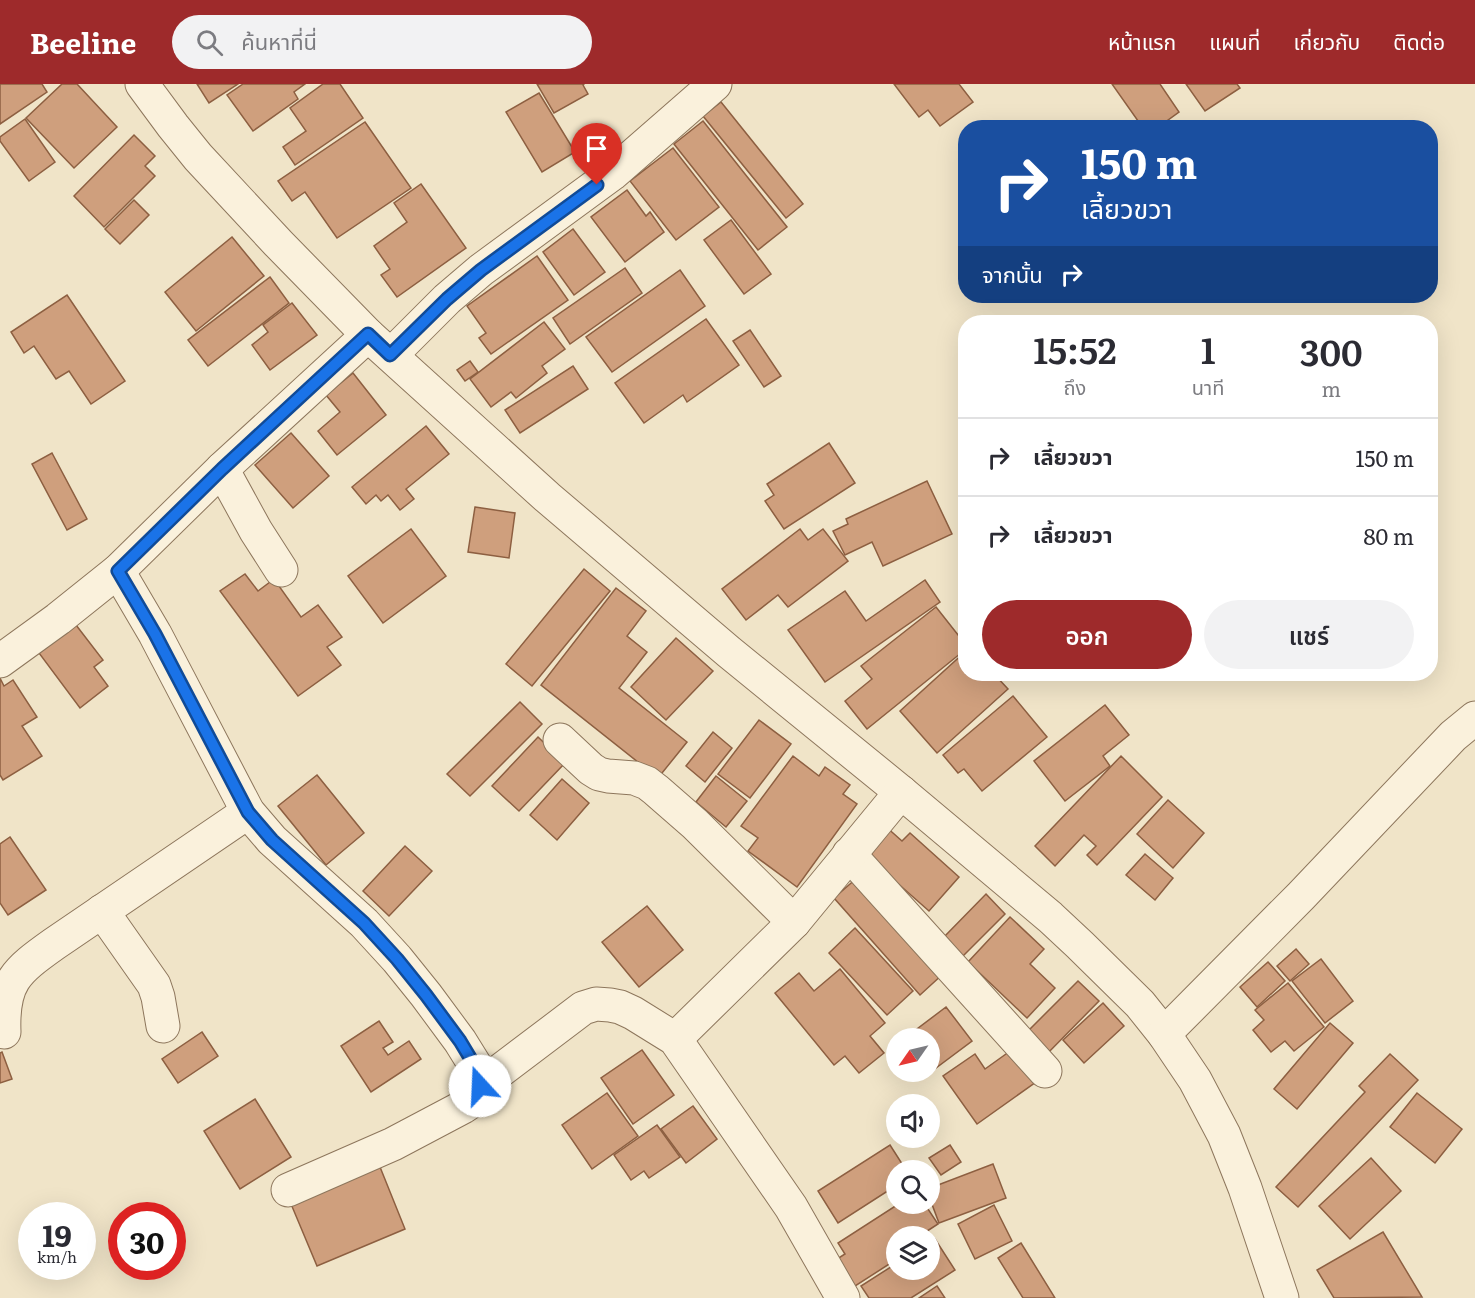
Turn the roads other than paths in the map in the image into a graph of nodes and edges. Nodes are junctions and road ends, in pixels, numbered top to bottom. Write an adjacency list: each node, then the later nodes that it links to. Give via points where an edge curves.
1 (142, 84): 3 (street, via 198,157)
2 (715, 84): 3 (street, via 612,174 447,299)
3 (379, 345): 4 (street); 10 (street, via 547,497)
4 (222, 469): 5 (street); 6 (street)
5 (281, 570)
6 (118, 571): 7 (street); 11 (street)
7 (0, 661)
8 (1475, 718): 17 (street, via 1453,736)
9 (560, 740): 14 (street, via 598,774 639,779 656,790)
10 (901, 792): 12 (street); 17 (street, via 1050,917 1140,1004)
11 (248, 812): 13 (street); 20 (street, via 272,840 364,923 397,959 460,1041 478,1071)
12 (849, 854): 14 (street); 19 (street)
13 (102, 911): 15 (street, via 154,985); 16 (street, via 17,974 7,994)
14 (794, 922): 18 (street)
15 (163, 1026)
16 (4, 1032)
17 (1164, 1034): 23 (street, via 1195,1080 1224,1135)
18 (675, 1039): 20 (street, via 633,1013 596,1004 583,1008); 22 (street, via 791,1207)
19 (1045, 1071)
20 (480, 1086): 21 (street, via 463,1107 393,1144)
21 (288, 1190)
22 (843, 1298)
23 (1282, 1298)

